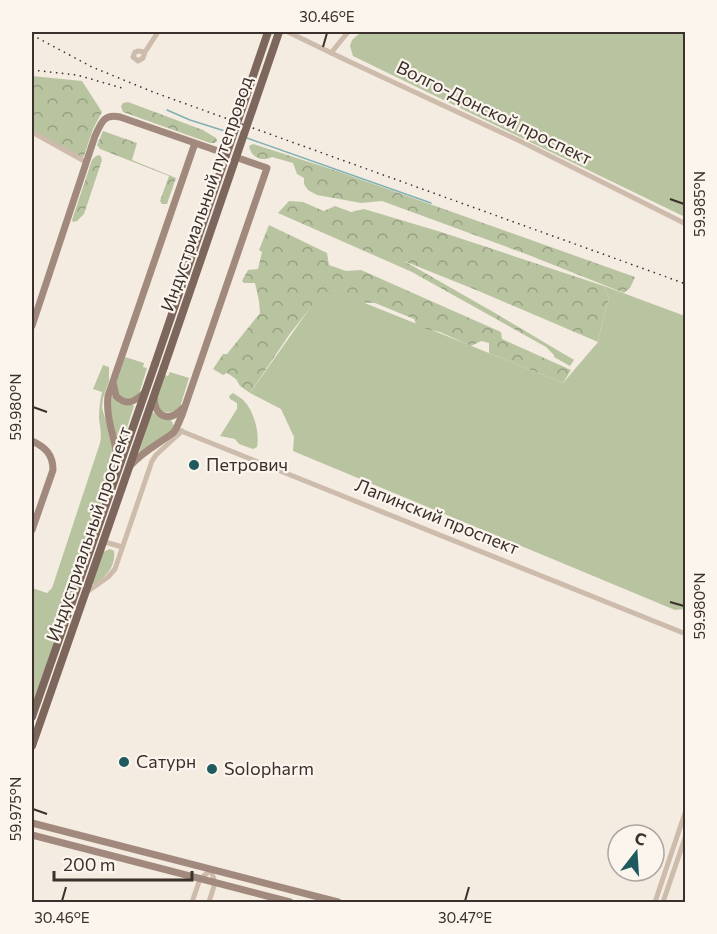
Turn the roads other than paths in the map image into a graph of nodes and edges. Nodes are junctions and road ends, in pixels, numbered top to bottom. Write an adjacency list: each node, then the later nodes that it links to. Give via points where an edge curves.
1 (158, 32): 6 (street)
2 (268, 32): 15 (main road, Индустриальный путепровод, bridge)
3 (279, 32): 16 (main road, Индустриальный путепровод, bridge)
4 (288, 32): 7 (street, Волго-Донской проспект)
5 (348, 32): 7 (street)
6 (145, 52)
7 (331, 52): 13 (street, Волго-Донской проспект)
8 (32, 132): 12 (street)
9 (195, 143): 10 (street); 12 (street, via 115,116 103,121); 17 (street)
10 (221, 152)
11 (241, 159): 20 (street, via 267,168)
12 (86, 162): 14 (street)
13 (686, 224)
14 (32, 326)
15 (154, 363): 18 (main road, Индустриальный проспект)
16 (164, 367): 19 (main road, Индустриальный проспект)
17 (113, 380): 18 (street, via 116,396 126,403); 23 (street, via 107,406)
18 (144, 393): 23 (main road, Индустриальный проспект)
19 (154, 396): 20 (street, via 156,409 165,416 176,415); 24 (main road, Индустриальный проспект)
20 (184, 407): 21 (street)
21 (179, 430): 24 (street, via 136,459); 27 (street, via 156,455); 29 (street, Лапинский проспект)
22 (32, 441): 25 (street, via 46,449 53,470)
23 (118, 467): 30 (main road, Индустриальный проспект)
24 (127, 471): 26 (main road, Индустриальный проспект)
25 (32, 530)
26 (102, 541): 27 (street); 28 (main road, Индустриальный проспект)
27 (122, 547): 28 (street, via 112,573)
28 (84, 595): 31 (main road, Индустриальный проспект)
29 (686, 634)
30 (32, 717)
31 (32, 746)
32 (686, 810): 44 (street)
33 (32, 823): 37 (street)
34 (32, 835): 38 (street)
35 (686, 835): 36 (street)
36 (684, 842): 45 (street)
37 (212, 870): 38 (street); 39 (street); 43 (street)
38 (200, 879): 39 (street); 40 (street)
39 (215, 883): 41 (street); 42 (street)
40 (192, 903)
41 (209, 903)
42 (291, 903)
43 (338, 903)
44 (655, 903)
45 (663, 903)

